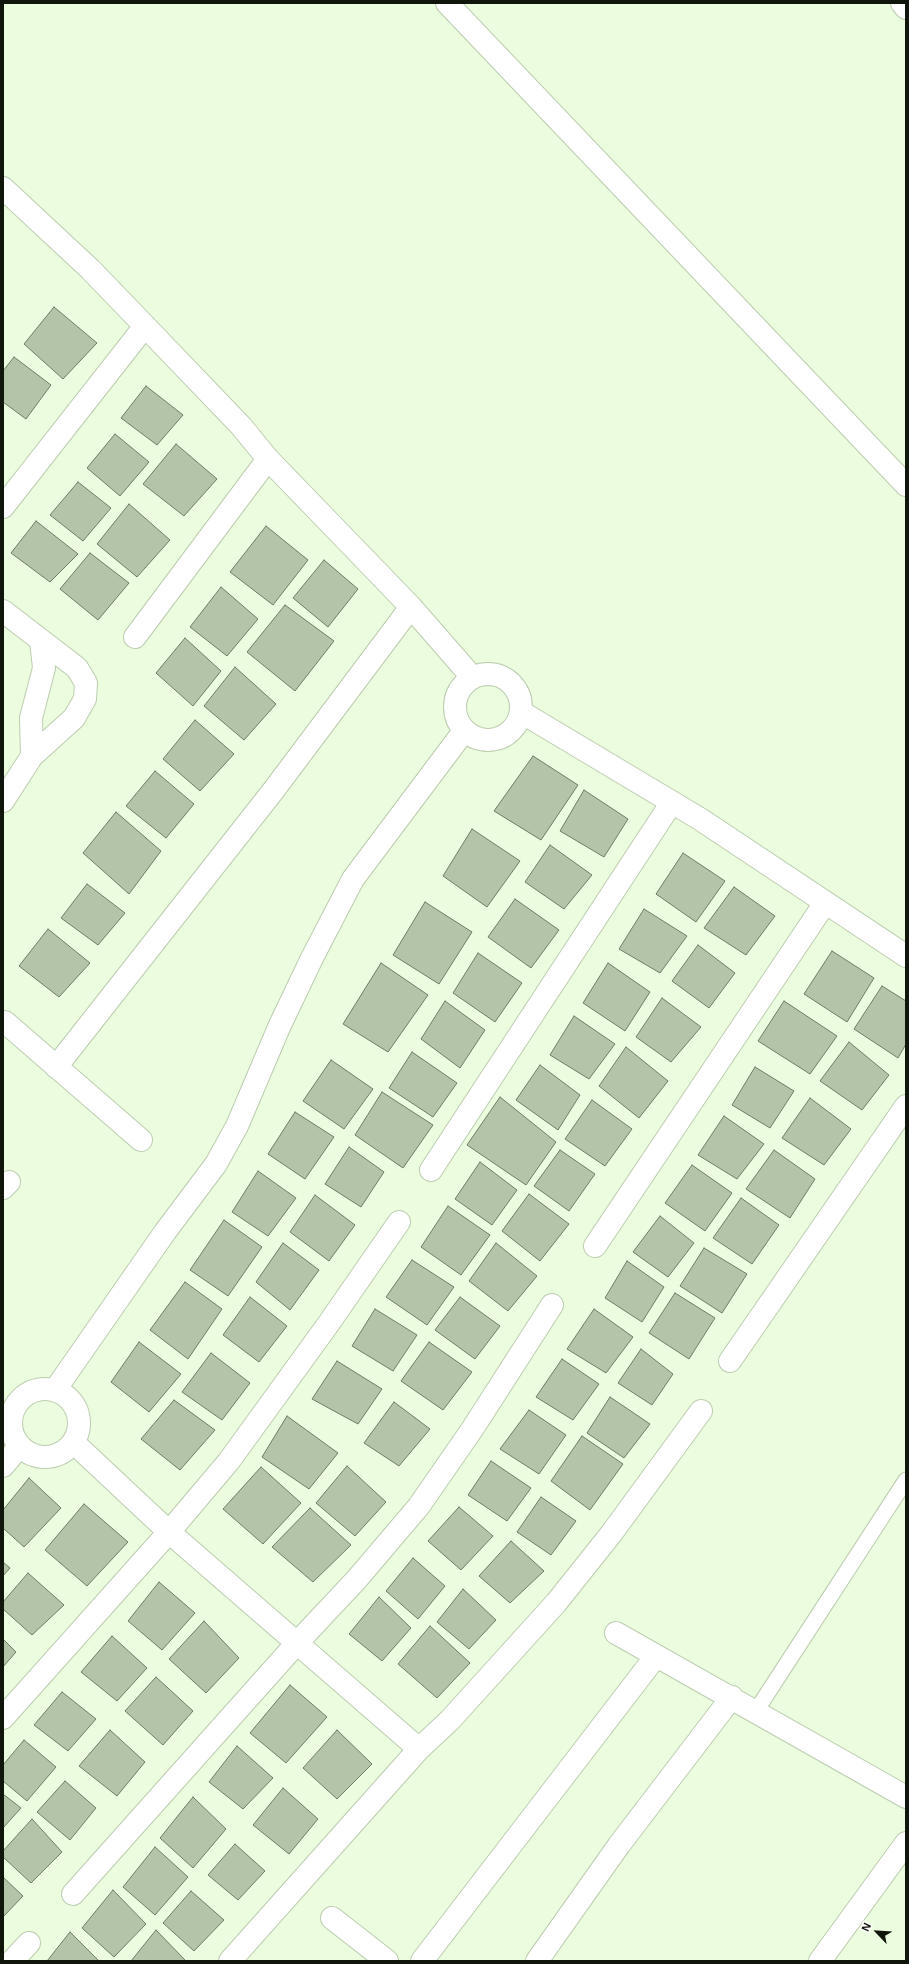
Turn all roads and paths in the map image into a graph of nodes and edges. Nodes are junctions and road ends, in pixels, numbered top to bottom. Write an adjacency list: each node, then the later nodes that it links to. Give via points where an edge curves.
1 (447, 3): 7 (street)
2 (902, 3): 3 (street)
3 (906, 8)
4 (5, 194): 5 (street, via 90,269)
5 (145, 326): 6 (street, via 241,426); 8 (street)
6 (268, 459): 9 (street); 11 (street)
7 (906, 484)
8 (3, 507)
9 (411, 607): 13 (street); 22 (street, via 273,791)
10 (3, 611): 12 (street)
11 (135, 637)
12 (41, 641): 16 (street, via 44,668 31,718); 16 (street, via 77,668 86,684 85,699 74,718)
13 (472, 677): 14 (street, via 482,673 493,674 507,680 518,691); 15 (street, via 460,688 454,706 458,722)
14 (521, 712): 15 (street, via 512,731 493,740 472,737); 18 (street)
15 (464, 731): 30 (street, via 353,879 296,992 237,1126 216,1164 165,1232)
16 (32, 756): 17 (street)
17 (3, 802)
18 (672, 802): 19 (street); 25 (street)
19 (825, 903): 20 (street); 27 (street)
20 (906, 956)
21 (5, 1022): 22 (street)
22 (56, 1067): 24 (street)
23 (906, 1106): 29 (street)
24 (141, 1140)
25 (431, 1170)
26 (399, 1222): 36 (street, via 234,1455)
27 (595, 1246)
28 (552, 1305): 38 (street, via 481,1416 419,1506 357,1579)
29 (730, 1360)
30 (55, 1390): 32 (street, via 69,1398 78,1411 79,1427); 33 (street, via 41,1389 27,1394 16,1404 11,1418 13,1433)
31 (701, 1411): 43 (street, via 611,1534 556,1603 450,1720)
32 (74, 1442): 33 (street, via 62,1453 48,1457 33,1455); 36 (street)
33 (20, 1446): 34 (street)
34 (3, 1466)
35 (906, 1480): 41 (lane)
36 (169, 1532): 38 (street); 42 (street)
37 (616, 1633): 39 (street)
38 (297, 1642): 43 (street); 46 (street)
39 (656, 1656): 40 (street); 52 (street)
40 (732, 1697): 41 (street); 53 (street, via 619,1845)
41 (756, 1711): 44 (street)
42 (3, 1718)
43 (419, 1749): 50 (street)
44 (906, 1797)
45 (906, 1843): 54 (street)
46 (73, 1894)
47 (332, 1918): 51 (street)
48 (29, 1943): 49 (street)
49 (12, 1961)
50 (230, 1961)
51 (387, 1961)
52 (422, 1961)
53 (537, 1961)
54 (820, 1961)

